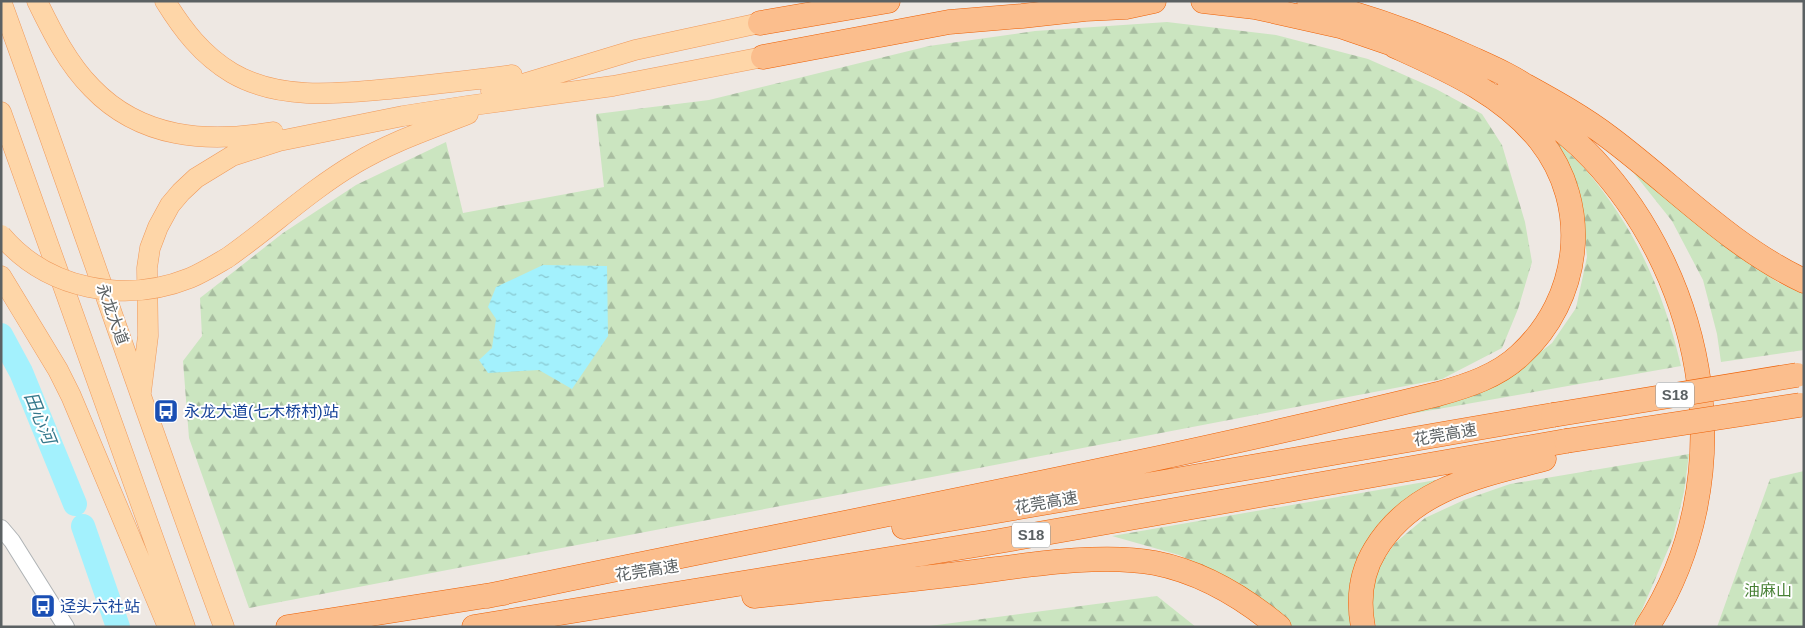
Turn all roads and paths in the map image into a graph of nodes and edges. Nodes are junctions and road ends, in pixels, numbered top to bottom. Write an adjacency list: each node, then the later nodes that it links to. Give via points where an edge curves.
1 (2, 1): 19 (main road, 永龙大道)
2 (37, 1): 11 (main road, via 68,58 100,96 124,113 155,128 196,137 232,138 295,128 516,86)
3 (165, 1): 11 (main road, via 190,37 219,64 251,82 295,92 389,89)
4 (888, 1): 8 (highway)
5 (1154, 1): 10 (highway, via 1126,8 949,22)
6 (1203, 1): 9 (highway, via 1255,7 1340,26)
7 (1309, 1): 12 (highway, via 1427,38)
8 (760, 23): 11 (main road, via 636,50)
9 (1395, 46): 23 (highway, via 1445,69 1510,109 1540,140 1567,189 1574,235 1572,264 1566,286 1544,330 1500,370 1466,386 1438,394 1140,463); 32 (highway, via 1448,62 1494,84 1528,104 1572,138 1593,158 1638,215 1668,271 1687,323 1700,381 1702,456 1686,540 1666,592)
10 (763, 57): 13 (main road, via 613,86)
11 (578, 67)
12 (1526, 86): 17 (highway, via 1589,122 1711,221 1766,261); 33 (highway, via 1600,146 1645,201 1681,266 1708,351 1715,397 1716,455 1708,514 1692,568)
13 (529, 98): 15 (main road, bridge, via 469,113 376,152 330,180 227,258 191,278 171,284 134,291 78,285 32,264); 19 (main road, via 403,116 279,141 232,156 196,178 170,205 150,248 147,268 148,336)
14 (1, 112): 27 (main road)
15 (1, 235)
16 (1, 276): 26 (main road, via 71,396)
17 (1804, 281)
18 (1800, 375): 23 (highway, 花莞高速 / S18, bridge)
19 (141, 392): 28 (main road, 永龙大道)
20 (1803, 410): 21 (highway, 花莞高速 / S18, bridge)
21 (1568, 447): 24 (highway, 花莞高速 / S18); 31 (highway, via 1453,486 1424,500 1390,527 1370,558 1361,589)
22 (1, 528): 25 (street)
23 (488, 596): 29 (highway, 花莞高速 / S18)
24 (484, 625): 30 (highway, via 1096,560 1154,563 1181,570 1226,589)
25 (66, 627)
26 (168, 627)
27 (185, 627)
28 (224, 627)
29 (288, 627)
30 (1279, 627)
31 (1363, 627)
32 (1647, 627)
33 (1662, 627)

